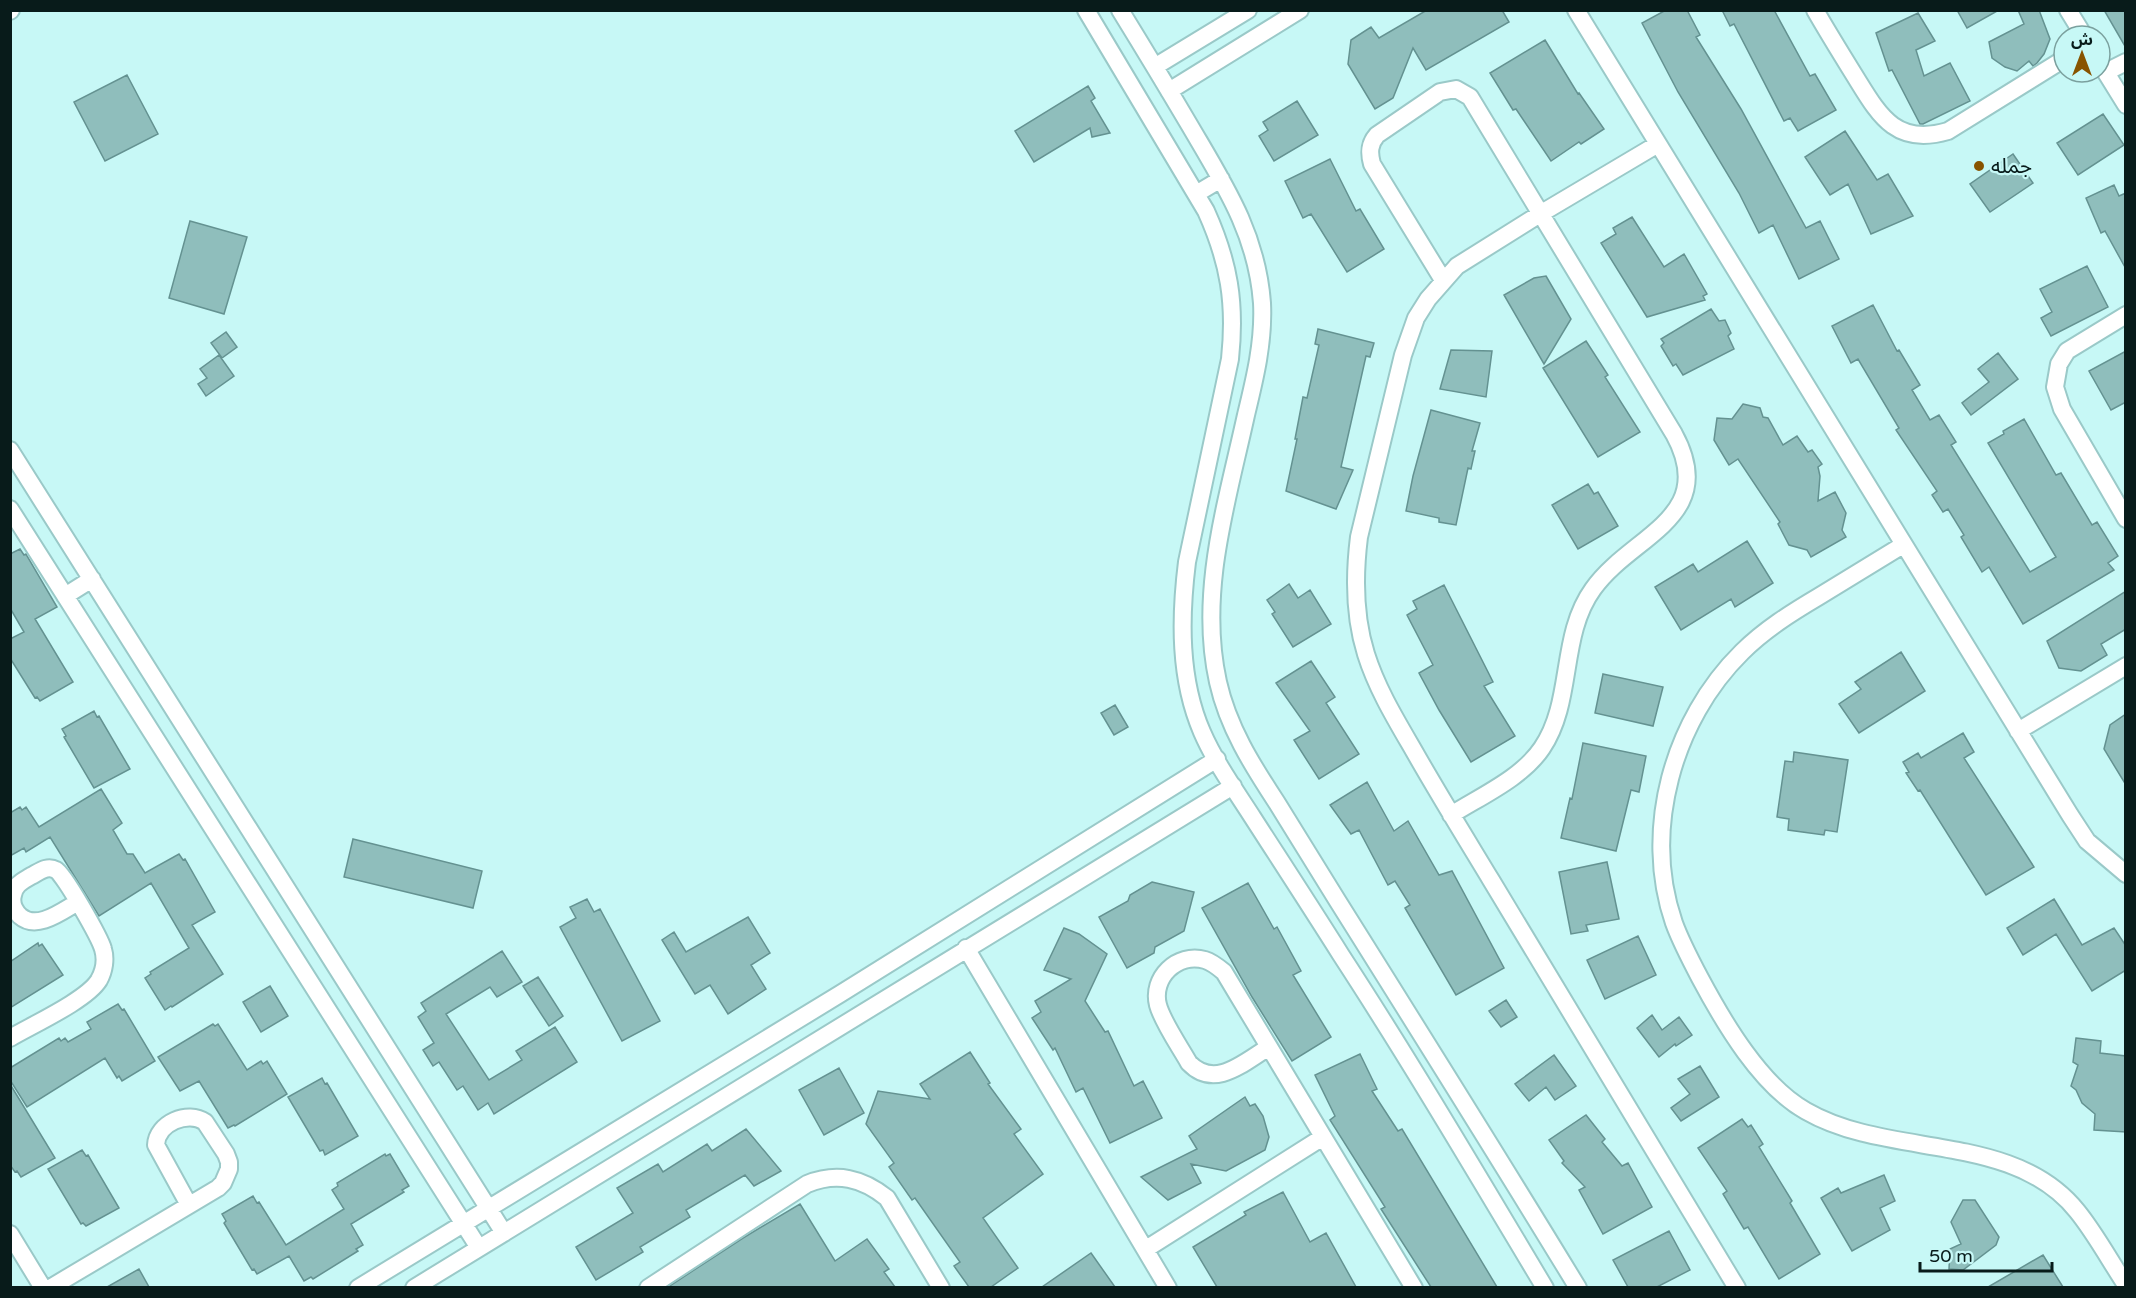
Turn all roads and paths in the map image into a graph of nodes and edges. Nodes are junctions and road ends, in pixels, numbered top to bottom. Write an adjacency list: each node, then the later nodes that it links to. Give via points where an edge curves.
1 (1086, 10): 16 (street)
2 (1120, 10): 9 (street)
3 (1248, 10): 9 (street)
4 (1300, 10): 12 (street)
5 (1815, 10): 10 (street, via 1878,114 1911,134 1936,135 1948,131)
6 (2068, 10): 8 (street)
7 (1577, 11): 14 (street)
8 (2077, 24)
9 (1156, 66): 12 (street)
10 (2052, 66)
11 (2112, 82): 13 (street)
12 (1169, 91): 15 (street)
13 (2126, 105)
14 (1658, 144): 17 (street); 23 (street)
15 (1221, 178): 16 (street); 33 (street, via 1252,249 1262,305 1259,360 1213,576 1211,611 1217,681 1227,716 1242,747)
16 (1196, 194): 28 (street, via 1227,268 1233,318 1230,359 1183,596 1182,631 1191,699 1202,732)
17 (1540, 214): 18 (street, via 1457,266); 18 (street, via 1470,97 1456,89 1440,92 1377,135 1370,149 1372,164); 30 (street, via 1684,452 1687,483 1676,512 1605,574 1583,605 1553,729 1542,749 1527,766)
18 (1443, 280): 30 (street, via 1416,318 1403,355 1359,537 1355,594 1366,654 1376,682)
19 (2126, 315): 22 (street, via 2067,351 2057,371 2055,387 2062,409)
20 (10, 450): 24 (street)
21 (10, 509): 25 (street)
22 (2126, 519)
23 (1903, 545): 27 (street); 46 (street, via 1766,631 1734,660 1699,706 1683,738 1665,805 1662,844 1674,922 1687,954 1730,1028 1777,1089 1804,1110 1836,1126 1869,1136 1983,1156 2018,1167 2050,1185 2076,1209)
24 (92, 579): 25 (street); 40 (street)
25 (65, 596): 41 (street)
26 (2126, 666): 27 (street)
27 (2018, 731): 31 (street, via 2087,841)
28 (1217, 759): 29 (street); 40 (street)
29 (1233, 786): 34 (street); 35 (street)
30 (1451, 814): 57 (street)
31 (2126, 874)
32 (78, 902): 36 (street, via 103,949 99,979 86,994)
33 (1356, 930): 34 (street); 56 (street)
34 (1334, 944): 55 (street)
35 (966, 948): 42 (street); 45 (street)
36 (10, 1038)
37 (1269, 1047): 37 (street, via 1224,972 1215,964 1193,958 1182,960 1164,974 1158,984 1158,1007 1194,1069 1209,1075 1225,1074); 38 (street)
38 (1323, 1137): 45 (street); 54 (street)
39 (189, 1205): 39 (street, via 218,1188 229,1169 226,1154 205,1122 188,1116 164,1128 156,1145); 48 (street)
40 (488, 1208): 41 (street); 42 (street)
41 (463, 1223): 44 (street); 49 (street)
42 (504, 1233): 44 (street)
43 (10, 1234): 47 (street)
44 (479, 1248): 50 (street)
45 (1146, 1249): 53 (street)
46 (2126, 1285)
47 (43, 1287)
48 (50, 1287)
49 (358, 1287)
50 (414, 1287)
51 (648, 1287): 52 (street, via 807,1184 832,1177 861,1181 887,1198)
52 (941, 1287)
53 (1168, 1287)
54 (1414, 1287)
55 (1545, 1287)
56 (1578, 1287)
57 (1737, 1287)

